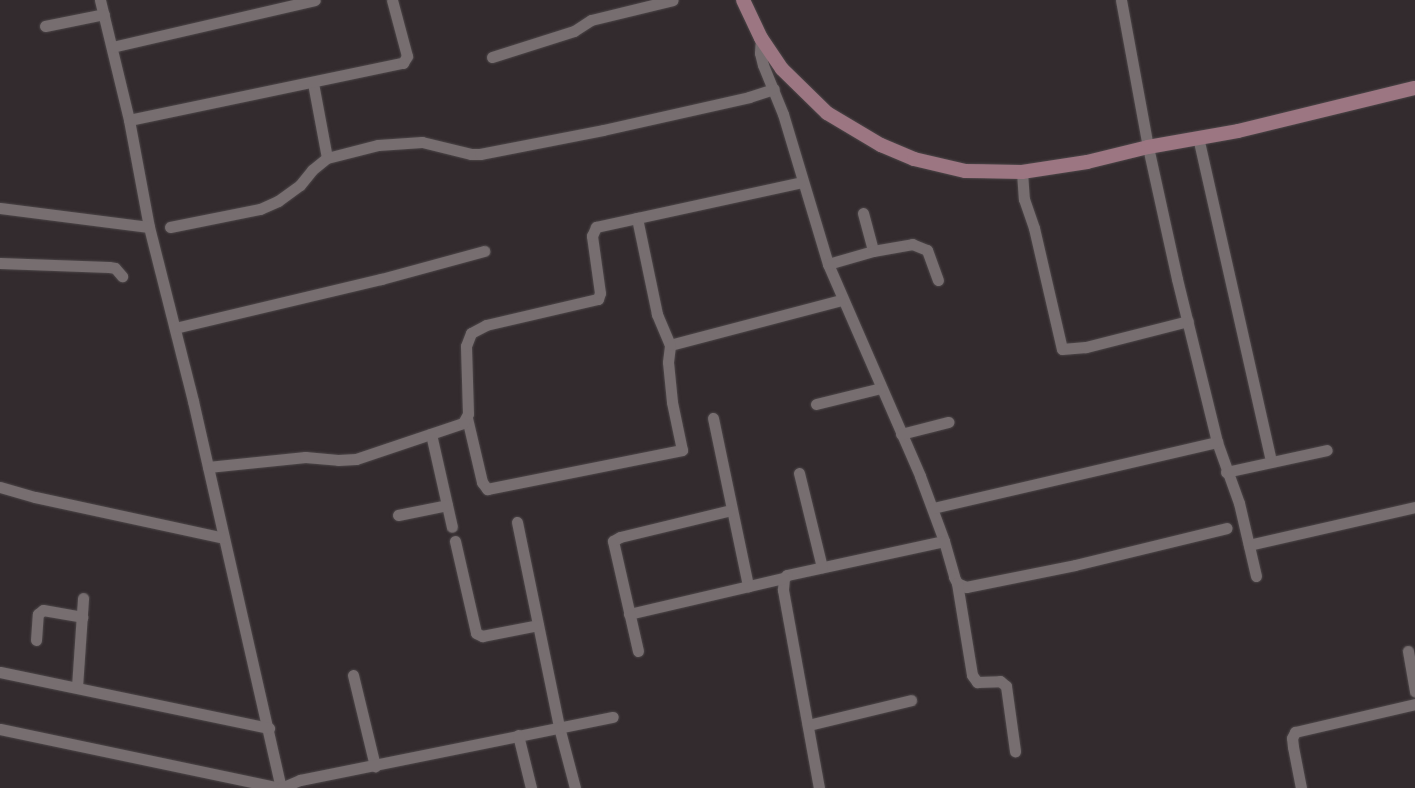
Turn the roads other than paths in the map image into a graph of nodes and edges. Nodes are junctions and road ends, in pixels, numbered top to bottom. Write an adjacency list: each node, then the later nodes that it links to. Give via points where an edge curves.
1 (100, 0): 7 (street)
2 (315, 0): 10 (street)
3 (392, 0): 12 (street, via 406,61 389,68)
4 (673, 0): 11 (street, via 591,20 574,31)
5 (743, 0): 9 (main road)
6 (1121, 0): 17 (street)
7 (104, 14): 8 (street); 10 (street)
8 (46, 26)
9 (761, 38): 14 (street, via 760,53); 19 (main road, via 782,69 810,98 862,135 936,166 965,171)
10 (112, 47): 15 (street)
11 (492, 57)
12 (313, 83): 15 (street); 18 (street)
13 (1415, 88): 16 (main road)
14 (774, 89): 18 (street, via 603,130 480,154 422,142 378,145); 20 (street)
15 (129, 120): 24 (street)
16 (1198, 137): 17 (main road); 45 (street)
17 (1148, 147): 19 (main road, via 1087,162); 33 (street)
18 (327, 158): 25 (street, via 300,185 260,209)
19 (1022, 172): 33 (street, via 1024,199 1034,228 1062,349 1086,347)
20 (802, 182): 23 (street); 29 (street)
21 (0, 208): 24 (street)
22 (863, 214): 27 (street)
23 (637, 218): 35 (street, via 657,314); 38 (street, via 600,225 594,230 598,299 486,325 471,333 466,346)
24 (148, 227): 34 (street)
25 (170, 227)
26 (484, 251): 34 (street)
27 (873, 251): 29 (street); 31 (street, via 901,244 920,246 928,250)
28 (0, 263): 30 (street, via 109,267 115,268)
29 (828, 264): 32 (street)
30 (122, 276)
31 (938, 280)
32 (842, 300): 35 (street); 36 (street)
33 (1188, 321): 43 (street)
34 (175, 328): 46 (street)
35 (670, 345): 38 (street, via 668,362 672,402 682,450 487,488 482,482)
36 (881, 388): 37 (street); 42 (street)
37 (816, 404)
38 (467, 418): 41 (street, via 464,423)
39 (713, 418): 53 (street)
40 (948, 422): 42 (street)
41 (431, 434): 46 (street, via 356,458 305,457); 50 (street)
42 (901, 434): 51 (street)
43 (1217, 442): 47 (street); 51 (street)
44 (1327, 450): 45 (street)
45 (1271, 462): 47 (street)
46 (208, 468): 58 (street)
47 (1226, 472): 61 (street, via 1239,503)
48 (799, 473): 62 (street)
49 (0, 487): 58 (street)
50 (447, 505): 54 (street); 56 (street)
51 (933, 508): 59 (street)
52 (1415, 508): 61 (street)
53 (732, 510): 66 (street); 68 (street, via 620,536 613,541)
54 (398, 515)
55 (517, 522): 70 (street)
56 (452, 527)
57 (1227, 528): 65 (street, via 1074,565 966,587)
58 (224, 538): 83 (street)
59 (944, 541): 62 (street); 65 (street)
60 (455, 542): 70 (street, via 476,633 482,636)
61 (1250, 545): 63 (street)
62 (822, 568): 64 (street)
63 (1256, 576)
64 (784, 578): 66 (street); 81 (street, via 783,590)
65 (957, 583): 86 (street, via 972,675 977,682 1000,681 1006,686)
66 (748, 586): 68 (street)
67 (84, 598): 69 (street)
68 (629, 614): 72 (street)
69 (82, 617): 71 (street, via 43,610 38,614); 76 (street)
70 (538, 625): 82 (street)
71 (36, 640)
72 (638, 651)
73 (1408, 651): 77 (street)
74 (0, 672): 76 (street)
75 (354, 676): 87 (street)
76 (77, 687): 83 (street)
77 (1415, 691)
78 (911, 700): 81 (street)
79 (1415, 704): 88 (street, via 1295,732 1292,738)
80 (613, 717): 82 (street)
81 (808, 724): 92 (street)
82 (559, 727): 85 (street); 91 (street)
83 (269, 728): 89 (street)
84 (0, 729): 89 (street)
85 (518, 735): 87 (street); 90 (street)
86 (1015, 751)
87 (375, 766): 89 (street, via 300,780)
88 (1298, 787)
89 (281, 788)
90 (532, 788)
91 (575, 788)
92 (819, 788)

